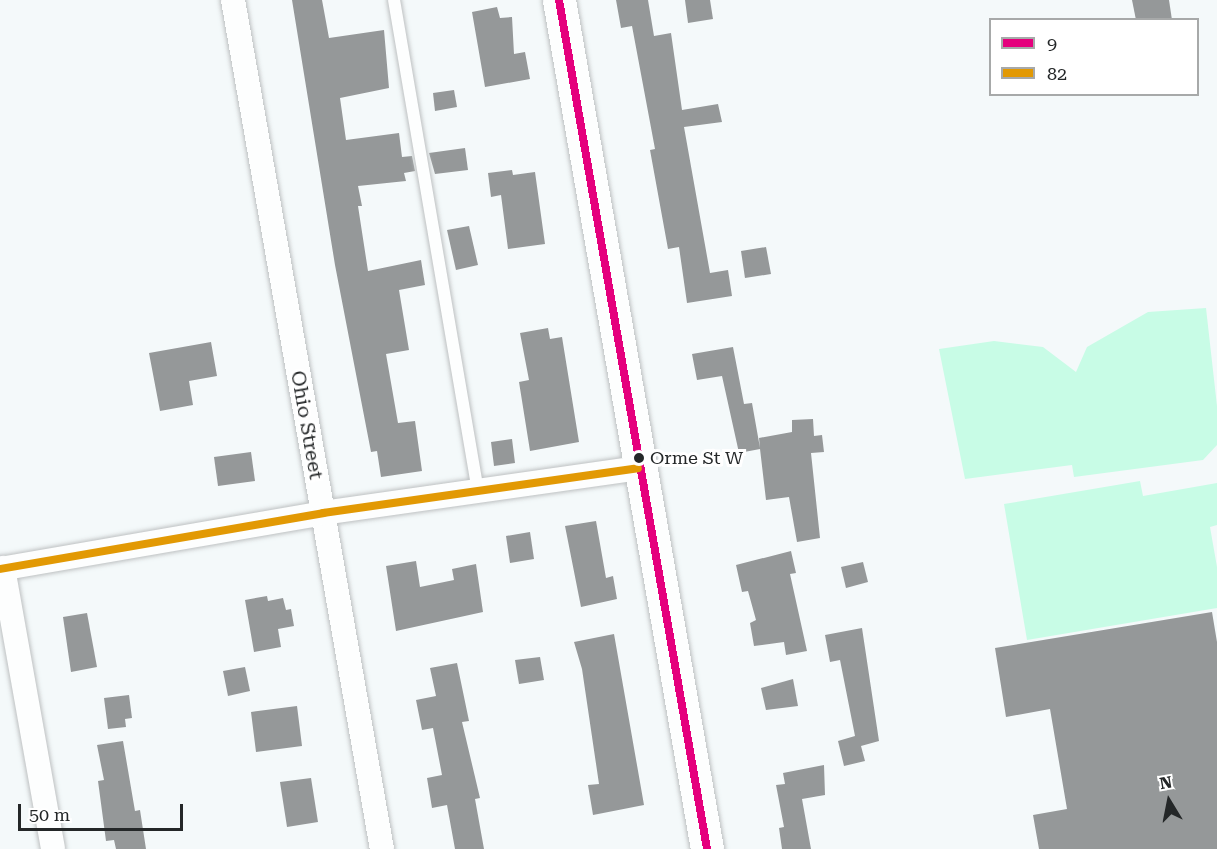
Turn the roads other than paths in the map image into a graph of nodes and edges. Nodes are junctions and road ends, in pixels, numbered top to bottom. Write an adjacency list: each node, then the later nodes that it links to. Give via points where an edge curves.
1 (233, 0): 6 (street, Ohio Street)
2 (394, 0): 5 (lane)
3 (559, 0): 4 (street)
4 (638, 468): 5 (street); 10 (street)
5 (478, 491): 6 (street)
6 (323, 513): 7 (street); 9 (street, Ohio Street)
7 (2, 568): 8 (street)
8 (53, 849)
9 (382, 849)
10 (707, 849)

